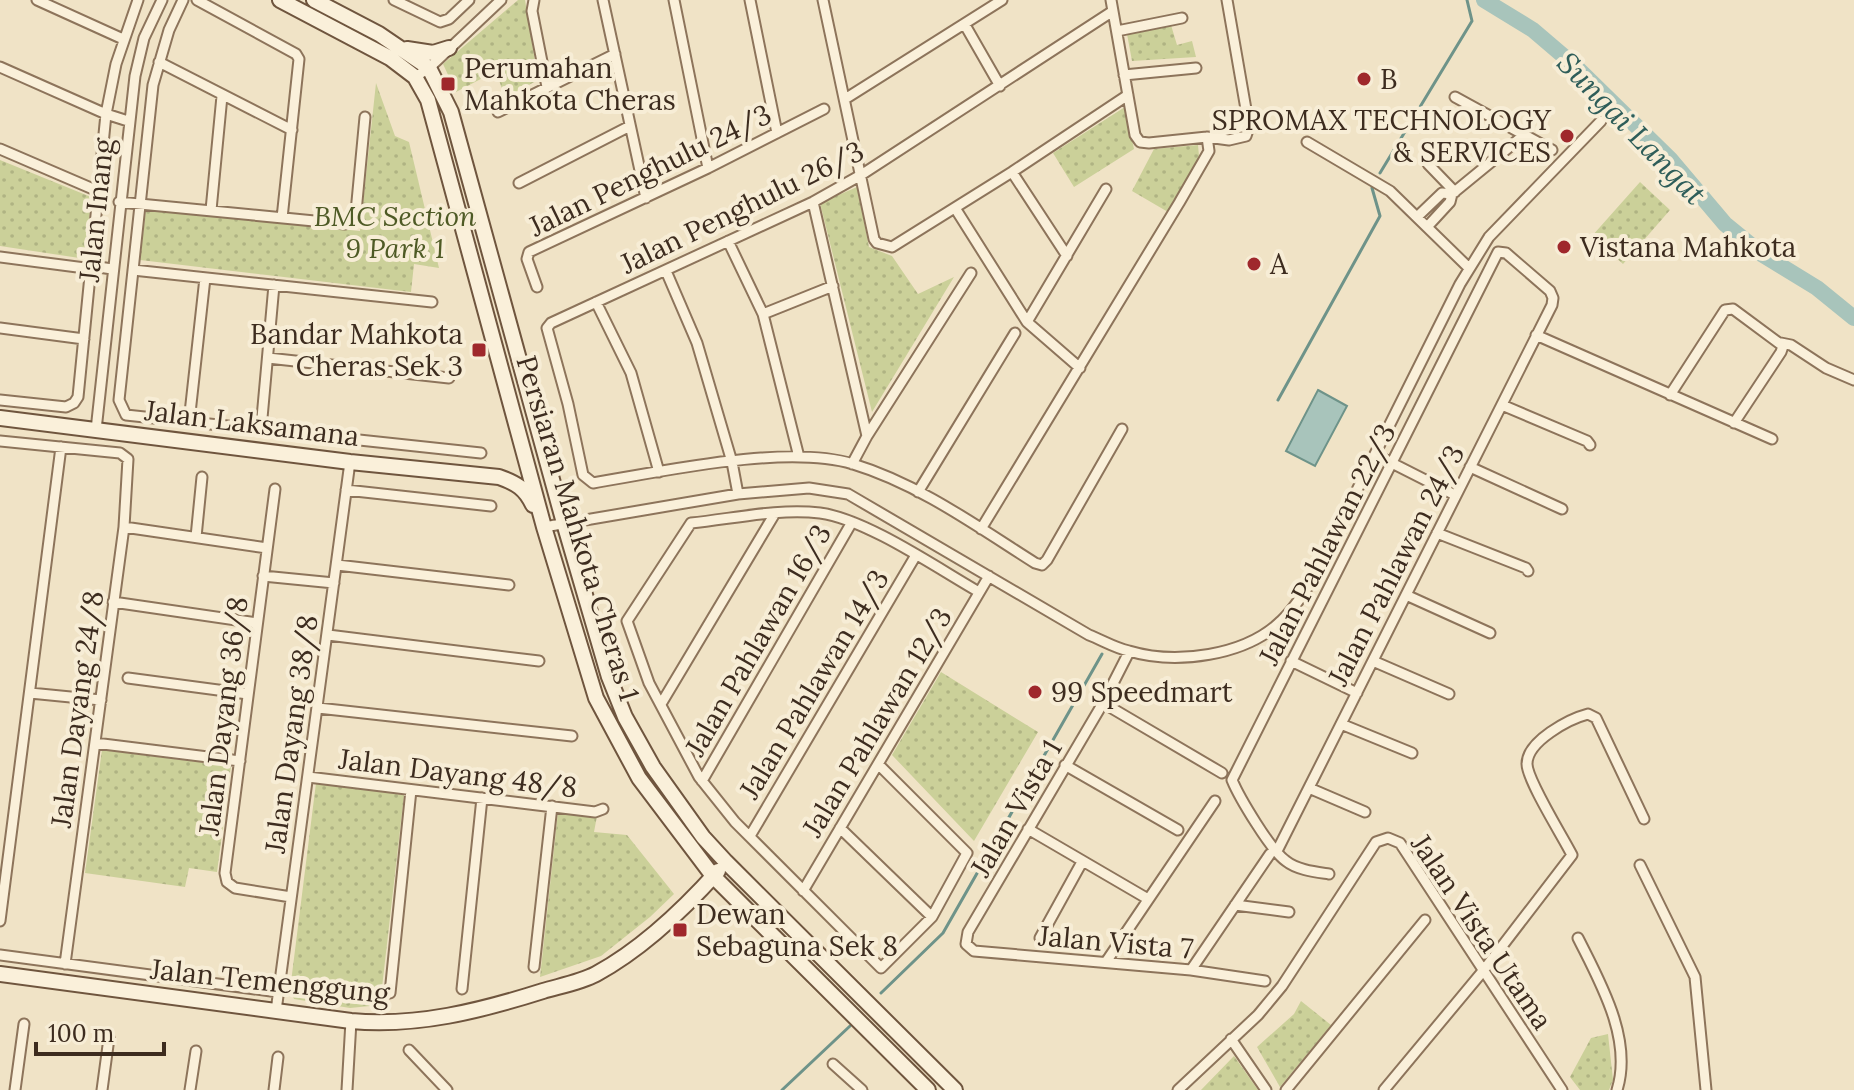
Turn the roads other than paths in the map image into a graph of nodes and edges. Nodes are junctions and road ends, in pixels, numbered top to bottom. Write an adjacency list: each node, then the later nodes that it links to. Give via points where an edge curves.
1 (37, 0): 23 (street)
2 (138, 0): 23 (street)
3 (162, 0): 44 (street, Jalan Inang, via 144,38)
4 (183, 0): 27 (street)
5 (197, 0): 47 (street, via 296,54 300,65)
6 (280, 0): 32 (main road, via 390,58)
7 (314, 0): 24 (main road, Persiaran Mahkota Cheras 1)
8 (394, 0): 9 (street, via 436,22 449,19)
9 (469, 0)
10 (501, 0): 25 (street)
11 (534, 0): 35 (street)
12 (603, 0): 26 (street)
13 (674, 0): 55 (street)
14 (750, 0): 48 (street)
15 (1002, 0): 21 (street)
16 (1111, 0): 19 (street)
17 (1227, 0): 50 (street, via 1247,115 1241,127)
18 (827, 2): 39 (street)
19 (1113, 11): 22 (street); 34 (street, Jalan Penghulu 26/3)
20 (1182, 18): 22 (street)
21 (965, 25): 34 (street); 39 (street)
22 (1117, 31): 31 (street)
23 (123, 39): 42 (street)
24 (399, 47): 25 (main road, via 421,53); 29 (main road, Persiaran Mahkota Cheras 1)
25 (449, 48): 29 (street); 33 (main road)
26 (615, 54): 35 (street); 46 (street)
27 (159, 62): 37 (street); 65 (street)
28 (0, 67): 42 (street)
29 (429, 68): 32 (street); 33 (main road, Persiaran Mahkota Cheras 1)
30 (1196, 68): 31 (street)
31 (1124, 75): 36 (street)
32 (415, 77): 114 (main road, Persiaran Mahkota Cheras 1, via 428,100)
33 (437, 85): 134 (main road, Persiaran Mahkota Cheras 1, via 451,112)
34 (1000, 86): 57 (street, Jalan Penghulu 26/3)
35 (547, 87): 41 (street)
36 (1128, 95): 50 (street, via 1140,142); 56 (street)
37 (222, 96): 47 (street); 67 (street)
38 (1455, 97): 49 (street)
39 (845, 99): 57 (street)
40 (824, 109): 48 (street, Jalan Penghulu 24/3)
41 (498, 112)
42 (106, 114): 44 (street); 60 (street)
43 (365, 117): 69 (street, via 351,220 338,225)
44 (128, 121): 63 (street, Jalan Inang)
45 (1601, 121): 74 (street, via 1489,237)
46 (630, 126): 58 (street); 62 (street)
47 (292, 130): 69 (street)
48 (777, 133): 55 (street, Jalan Penghulu 24/3)
49 (1524, 135): 53 (street); 61 (street)
50 (1210, 137): 95 (street, via 1209,151)
51 (1307, 142): 68 (street, via 1380,183)
52 (0, 149): 60 (street)
53 (1552, 150)
54 (1428, 164): 61 (street)
55 (708, 168): 62 (street, Jalan Penghulu 24/3)
56 (1012, 172): 66 (street); 72 (street)
57 (861, 175): 64 (street, Jalan Penghulu 26/3); 66 (street, via 877,243 892,247)
58 (519, 183)
59 (1106, 189): 72 (street)
60 (100, 192): 75 (street)
61 (1454, 193): 68 (street, via 1442,193); 70 (street)
62 (646, 198): 83 (street, Jalan Penghulu 24/3, via 529,252)
63 (119, 202): 65 (street); 78 (street, Jalan Inang)
64 (813, 202): 71 (street, Jalan Penghulu 26/3); 82 (street)
65 (140, 203): 67 (street); 76 (street)
66 (955, 208): 88 (street)
67 (211, 210): 69 (street)
68 (1417, 217): 70 (street)
69 (282, 218)
70 (1427, 227): 74 (street)
71 (728, 241): 77 (street, Jalan Penghulu 26/3); 87 (street)
72 (1067, 256): 88 (street)
73 (0, 257): 75 (street)
74 (1469, 268): 113 (street)
75 (89, 270): 78 (street); 92 (street)
76 (133, 270): 80 (street); 102 (street, via 119,400 126,415)
77 (666, 271): 86 (street, Jalan Penghulu 26/3); 117 (street, via 697,343)
78 (111, 273): 106 (street, Jalan Inang)
79 (971, 273): 107 (street)
80 (205, 278): 81 (street); 102 (street)
81 (274, 285): 85 (street); 94 (street)
82 (833, 286): 87 (street); 107 (street)
83 (537, 287)
84 (1553, 298): 91 (street, Jalan Pahlawan 24/3); 119 (street, Jalan Pahlawan 22/3, via 1506,253 1498,252)
85 (432, 302)
86 (596, 302): 121 (street, via 631,373); 121 (street, Jalan Penghulu 26/3, via 547,328 583,475 593,483)
87 (763, 314): 115 (street)
88 (1027, 322): 95 (street)
89 (0, 328): 92 (street)
90 (1015, 333): 126 (street)
91 (1536, 335): 98 (street); 100 (street, Jalan Pahlawan 24/3)
92 (84, 339): 99 (street, via 74,403 66,407)
93 (1781, 348): 97 (street, via 1791,345); 98 (street, via 1729,308); 103 (street)
94 (268, 358): 96 (street); 104 (street)
95 (1080, 368): 138 (street)
96 (449, 378)
97 (1854, 380)
98 (1670, 395): 103 (street)
99 (0, 400)
100 (1502, 405): 110 (street); 120 (street, Jalan Pahlawan 24/3)
101 (0, 418): 106 (main road, Jalan Laksamana)
102 (189, 422): 104 (street)
103 (1734, 423): 108 (street)
104 (261, 429): 112 (street)
105 (1122, 429): 138 (street, via 1042,565)
106 (96, 430): 116 (main road, Jalan Laksamana)
107 (867, 436): 118 (street)
108 (1772, 439)
109 (0, 441): 111 (street)
110 (1590, 445)
111 (61, 447): 136 (street, Jalan Dayang 24/8, via 120,453 128,459); 160 (street)
112 (481, 453)
113 (1376, 455): 119 (street); 155 (street, via 1311,582 1281,622 1214,654)
114 (525, 456): 123 (main road, via 516,470); 137 (main road, Persiaran Mahkota Cheras 1)
115 (799, 457): 117 (street); 118 (street)
116 (350, 462): 123 (main road, Jalan Laksamana); 125 (street, Jalan Dayang 38/8)
117 (732, 462): 121 (street); 127 (street)
118 (852, 464): 126 (street)
119 (1392, 464): 128 (street); 157 (street, Jalan Pahlawan 22/3)
120 (1470, 467): 128 (street, Jalan Pahlawan 24/3); 131 (street)
121 (659, 472)
122 (202, 477): 140 (street)
123 (499, 477): 137 (main road, via 523,488)
124 (275, 489): 141 (street, Jalan Dayang 36/8)
125 (346, 490): 130 (street); 143 (street, Jalan Dayang 38/8)
126 (918, 492): 138 (street)
127 (738, 494): 129 (street); 146 (street, via 809,488 848,494)
128 (1455, 495): 139 (street, Jalan Pahlawan 24/3)
129 (688, 501): 134 (street); 135 (street)
130 (491, 506)
131 (1562, 509)
132 (774, 515): 133 (street, via 819,513); 135 (street); 166 (street)
133 (852, 522): 142 (street); 177 (street, Jalan Pahlawan 16/3)
134 (564, 523): 137 (street); 191 (main road, Persiaran Mahkota Cheras 1, via 625,717 653,767)
135 (691, 523): 166 (street, via 627,621)
136 (124, 527): 140 (street); 151 (street, Jalan Dayang 24/8)
137 (544, 527): 195 (main road, Persiaran Mahkota Cheras 1, via 596,698 639,778)
138 (981, 529)
139 (1437, 533): 144 (street); 150 (street, Jalan Pahlawan 24/3)
140 (196, 537): 141 (street)
141 (267, 548): 145 (street, Jalan Dayang 36/8)
142 (916, 555): 149 (street); 189 (street, Jalan Pahlawan 14/3)
143 (337, 565): 147 (street, Jalan Dayang 38/8); 148 (street)
144 (1528, 571)
145 (263, 576): 147 (street); 152 (street, Jalan Dayang 36/8)
146 (989, 576): 149 (street, Jalan Pahlawan 12/3); 155 (street, via 1089,635)
147 (334, 583): 154 (street, Jalan Dayang 38/8)
148 (509, 585)
149 (979, 592): 173 (street, Jalan Pahlawan 12/3)
150 (1406, 595): 153 (street); 158 (street, Jalan Pahlawan 24/3)
151 (113, 602): 152 (street); 164 (street, Jalan Dayang 24/8)
152 (257, 623): 162 (street, Jalan Dayang 36/8)
153 (1490, 633)
154 (328, 635): 156 (street); 167 (street, Jalan Dayang 38/8)
155 (1129, 652): 165 (street, Jalan Vista 1)
156 (539, 661)
157 (1291, 661): 161 (street); 190 (street, Jalan Pahlawan 22/3, via 1232,780)
158 (1373, 661): 161 (street, Jalan Pahlawan 24/3); 163 (street)
159 (128, 678): 162 (street)
160 (30, 693): 164 (street); 203 (street)
161 (1357, 693): 168 (street, Jalan Pahlawan 24/3)
162 (248, 694): 172 (street, Jalan Dayang 36/8)
163 (1449, 694)
164 (101, 700): 170 (street, Jalan Dayang 24/8)
165 (1103, 703): 174 (street, Jalan Vista 1); 175 (street)
166 (661, 704): 177 (street)
167 (318, 708): 169 (street); 176 (street, Jalan Dayang 38/8)
168 (1341, 724): 171 (street); 178 (street, Jalan Pahlawan 24/3)
169 (572, 736)
170 (95, 743): 172 (street); 209 (street, Jalan Dayang 24/8)
171 (1412, 753)
172 (240, 761): 197 (street, Jalan Dayang 36/8, via 227,882 235,888)
173 (878, 764): 186 (street, Jalan Pahlawan 12/3); 201 (street, via 967,853)
174 (1065, 765): 187 (street, Jalan Vista 1); 188 (street)
175 (1222, 773)
176 (308, 777): 179 (street, Jalan Dayang 48/8); 197 (street, Jalan Dayang 38/8)
177 (702, 781): 189 (street)
178 (1309, 788): 184 (street); 190 (street, Jalan Pahlawan 24/3)
179 (411, 790): 180 (street, Jalan Dayang 48/8); 218 (street)
180 (482, 798): 182 (street, Jalan Dayang 48/8); 216 (street)
181 (1215, 801): 198 (street)
182 (552, 806): 183 (street, Jalan Dayang 48/8); 210 (street)
183 (603, 809)
184 (1365, 812)
185 (1644, 819): 212 (street, via 1596,718 1588,714 1553,728 1530,753 1527,764 1572,855)
186 (840, 828): 196 (street, Jalan Pahlawan 12/3); 201 (street)
187 (1028, 829): 192 (street); 206 (street, Jalan Vista 1)
188 (1178, 830)
189 (750, 836): 196 (street)
190 (1273, 852): 194 (street, via 1286,862); 199 (street, Jalan Pahlawan 24/3)
191 (726, 862): 195 (main road, Jalan Temenggung); 237 (main road, Persiaran Mahkota Cheras 1)
192 (1082, 862): 198 (street); 204 (street)
193 (1640, 865): 244 (street, via 1695,977)
194 (1329, 874)
195 (713, 876): 221 (main road, Jalan Temenggung, via 657,931 594,975 442,1019); 236 (main road, Persiaran Mahkota Cheras 1)
196 (803, 891): 201 (street, via 881,968)
197 (291, 897): 217 (street, Jalan Dayang 38/8)
198 (1148, 899): 208 (street)
199 (1235, 905): 200 (street); 211 (street, Jalan Pahlawan 24/3)
200 (1289, 912)
201 (932, 917)
202 (1425, 920): 240 (street)
203 (0, 921)
204 (1040, 938)
205 (1578, 938): 243 (street, via 1612,1009 1622,1076)
206 (966, 944): 208 (street, Jalan Vista 7, via 974,951)
207 (0, 955): 209 (street)
208 (1106, 962): 211 (street, Jalan Vista 7)
209 (65, 964): 214 (street)
210 (534, 967)
211 (1191, 970): 215 (street, Jalan Vista 7)
212 (1483, 971): 224 (street, Jalan Vista Utama, via 1400,843 1380,839 1282,986); 241 (street); 242 (street, Jalan Vista Utama)
213 (0, 974): 219 (main road, Jalan Temenggung)
214 (178, 979): 217 (street); 219 (street)
215 (1265, 981)
216 (462, 989)
217 (278, 992): 220 (street, Jalan Dayang 38/8)
218 (390, 993)
219 (176, 997): 220 (main road, Jalan Temenggung)
220 (276, 1011): 221 (main road, Jalan Temenggung)
221 (351, 1021): 233 (street)
222 (24, 1024): 229 (street)
223 (109, 1038): 230 (street)
224 (1231, 1039): 238 (street, Jalan Vista Utama); 239 (street)
225 (409, 1050): 234 (street)
226 (196, 1051): 231 (street)
227 (278, 1057): 232 (street)
228 (833, 1064): 235 (street)
229 (15, 1090)
230 (102, 1090)
231 (190, 1090)
232 (274, 1090)
233 (347, 1090)
234 (447, 1090)
235 (862, 1090)
236 (928, 1090)
237 (955, 1090)
238 (1178, 1090)
239 (1266, 1090)
240 (1286, 1090)
241 (1384, 1090)
242 (1562, 1090)
243 (1617, 1090)
244 (1706, 1090)

